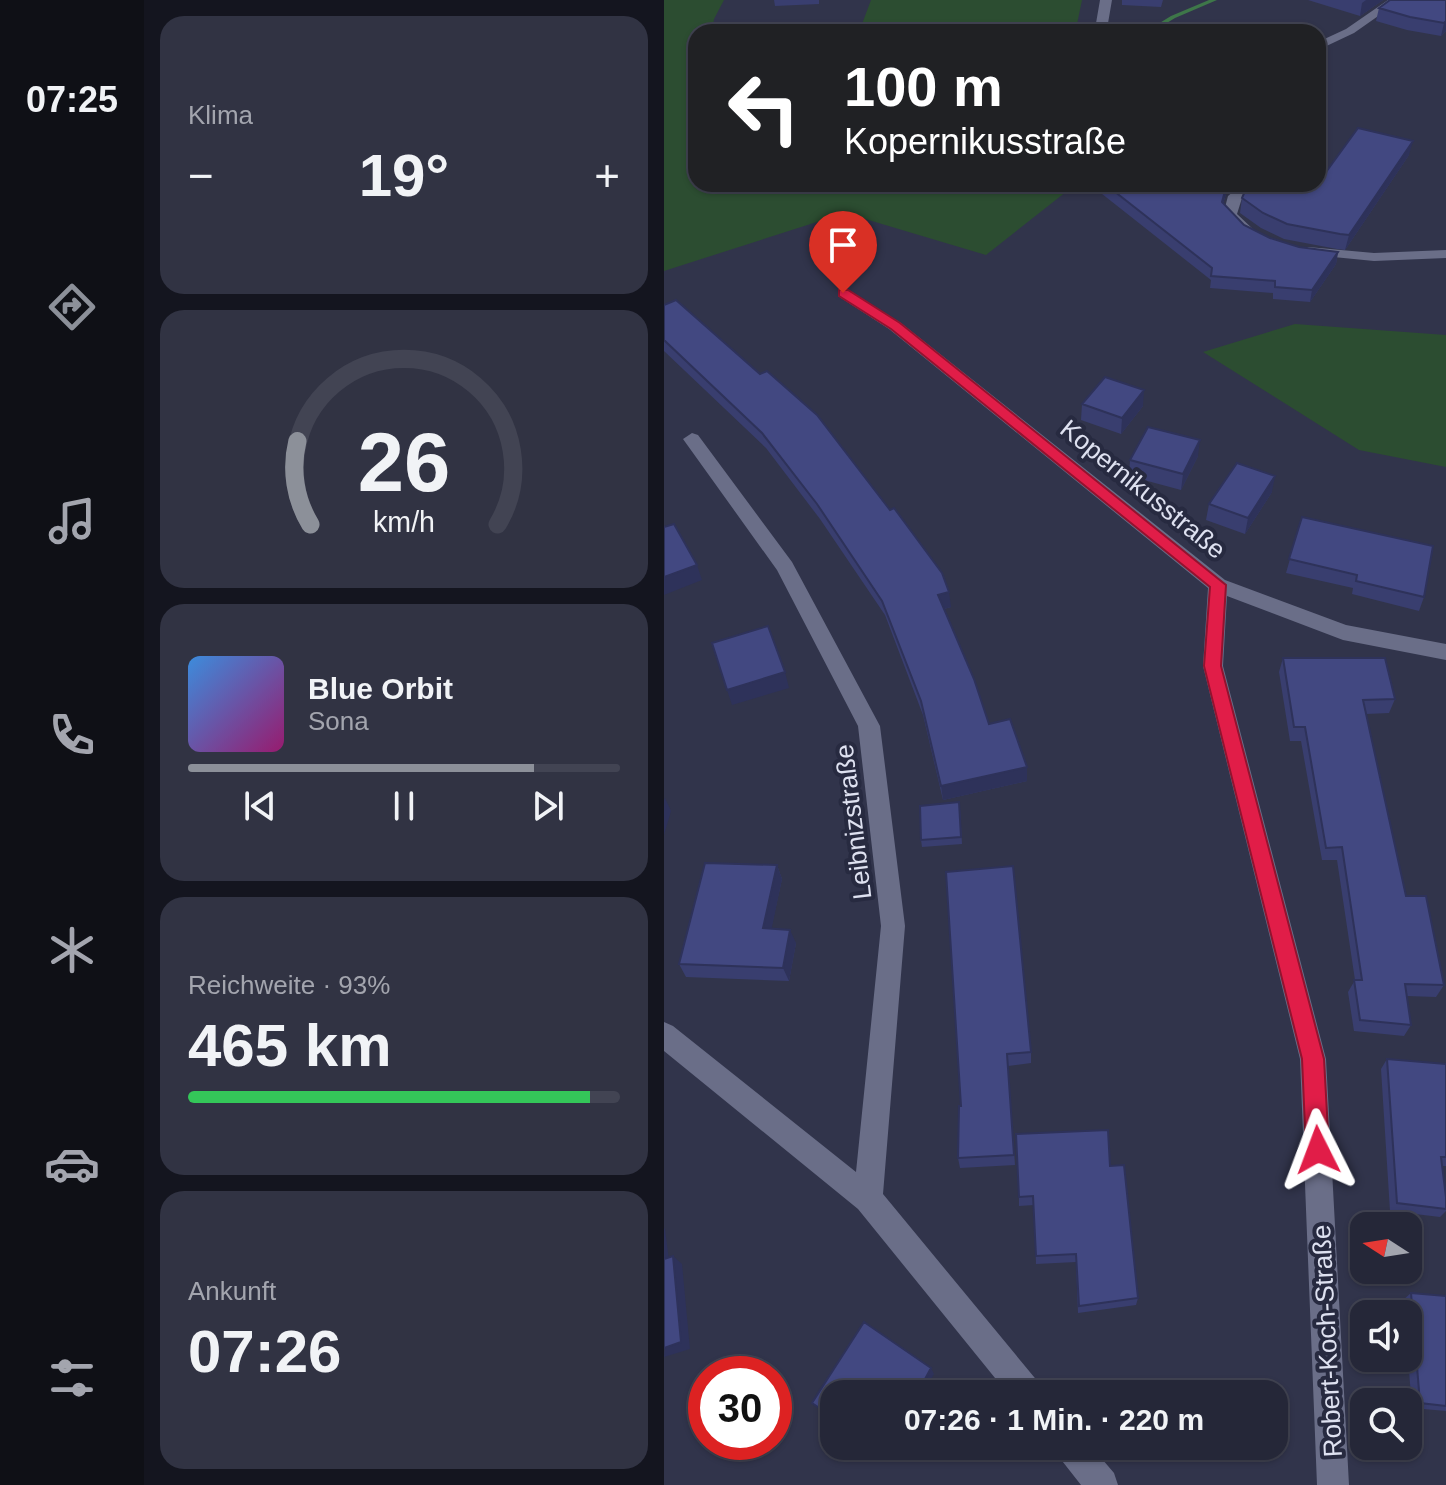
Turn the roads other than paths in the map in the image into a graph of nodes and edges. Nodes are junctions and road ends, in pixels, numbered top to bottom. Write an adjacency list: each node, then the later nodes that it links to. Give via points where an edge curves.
1 (1106, 0): 3 (street)
2 (1395, 0): 4 (street)
3 (1102, 24)
4 (1326, 42)
5 (1240, 192): 6 (street, via 1230,215)
6 (1266, 240)
7 (1294, 250): 8 (street, via 1374,257)
8 (1446, 254)
9 (843, 293): 11 (street, Kopernikusstraße, via 895,326)
10 (692, 439): 14 (street, Leibnizstraße, via 785,567 869,726 893,926)
11 (1218, 585): 12 (street, Kopernikusstraße, via 1343,632); 18 (street, Robert-Koch-Straße, via 1213,666 1313,1059)
12 (1446, 652)
13 (664, 1035): 14 (street)
14 (868, 1199): 15 (street)
15 (1017, 1380)
16 (1081, 1460): 17 (street)
17 (1102, 1485)
18 (1333, 1485)

